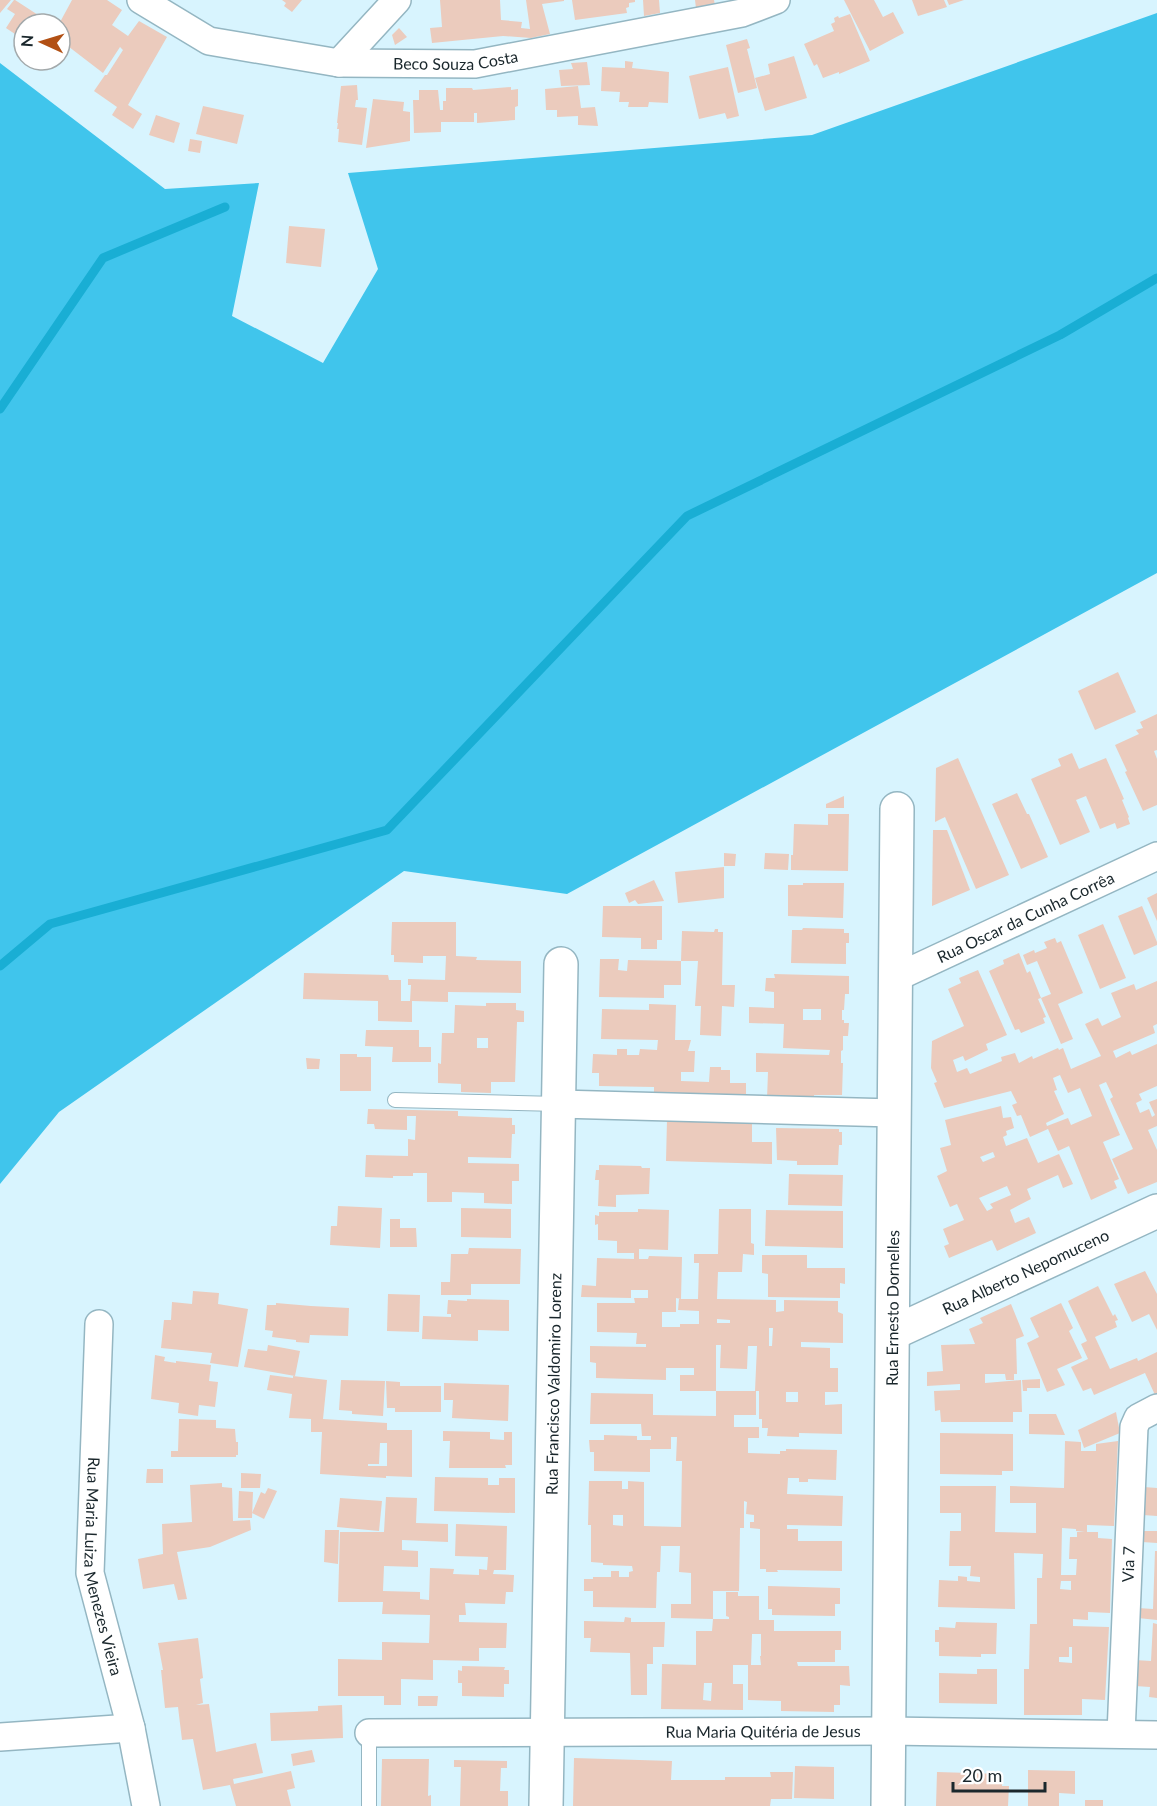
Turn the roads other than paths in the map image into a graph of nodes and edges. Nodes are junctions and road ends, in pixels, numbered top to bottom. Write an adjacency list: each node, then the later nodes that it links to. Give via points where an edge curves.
1 (141, 0): 4 (street, Beco Souza Costa, via 209,41)
2 (397, 0): 4 (street)
3 (776, 0): 4 (street, Beco Souza Costa, via 742,13 476,64)
4 (339, 63)
5 (897, 809): 8 (street, Rua Ernesto Dornelles)
6 (1157, 856): 8 (street, Rua Oscar da Cunha Corrêa)
7 (561, 964): 10 (street, Rua Francisco Valdomiro Lorenz)
8 (895, 978): 11 (street, Rua Ernesto Dornelles)
9 (395, 1100): 10 (lane)
10 (559, 1104): 11 (street); 19 (street, Rua Francisco Valdomiro Lorenz)
11 (894, 1113): 14 (street, Rua Ernesto Dornelles)
12 (1157, 1211): 14 (street, Rua Alberto Nepomuceno)
13 (99, 1324): 16 (street, Rua Maria Luiza Menezes Vieira, via 90,1573)
14 (892, 1333): 17 (street, Rua Ernesto Dornelles)
15 (1157, 1408): 20 (street, Via 7, via 1138,1418 1134,1427)
16 (131, 1728): 22 (street); 23 (street, Rua Maria Luiza Menezes Vieira)
17 (889, 1731): 19 (street, Rua Maria Quitéria de Jesus); 20 (street, Rua Maria Quitéria de Jesus); 26 (street, Rua Ernesto Dornelles)
18 (369, 1733): 19 (street, Rua Maria Quitéria de Jesus); 24 (lane)
19 (548, 1733): 25 (street, Rua Francisco Valdomiro Lorenz)
20 (1121, 1734): 21 (street, Rua Maria Quitéria de Jesus)
21 (1157, 1735)
22 (0, 1737)
23 (146, 1806)
24 (369, 1806)
25 (546, 1806)
26 (888, 1806)

